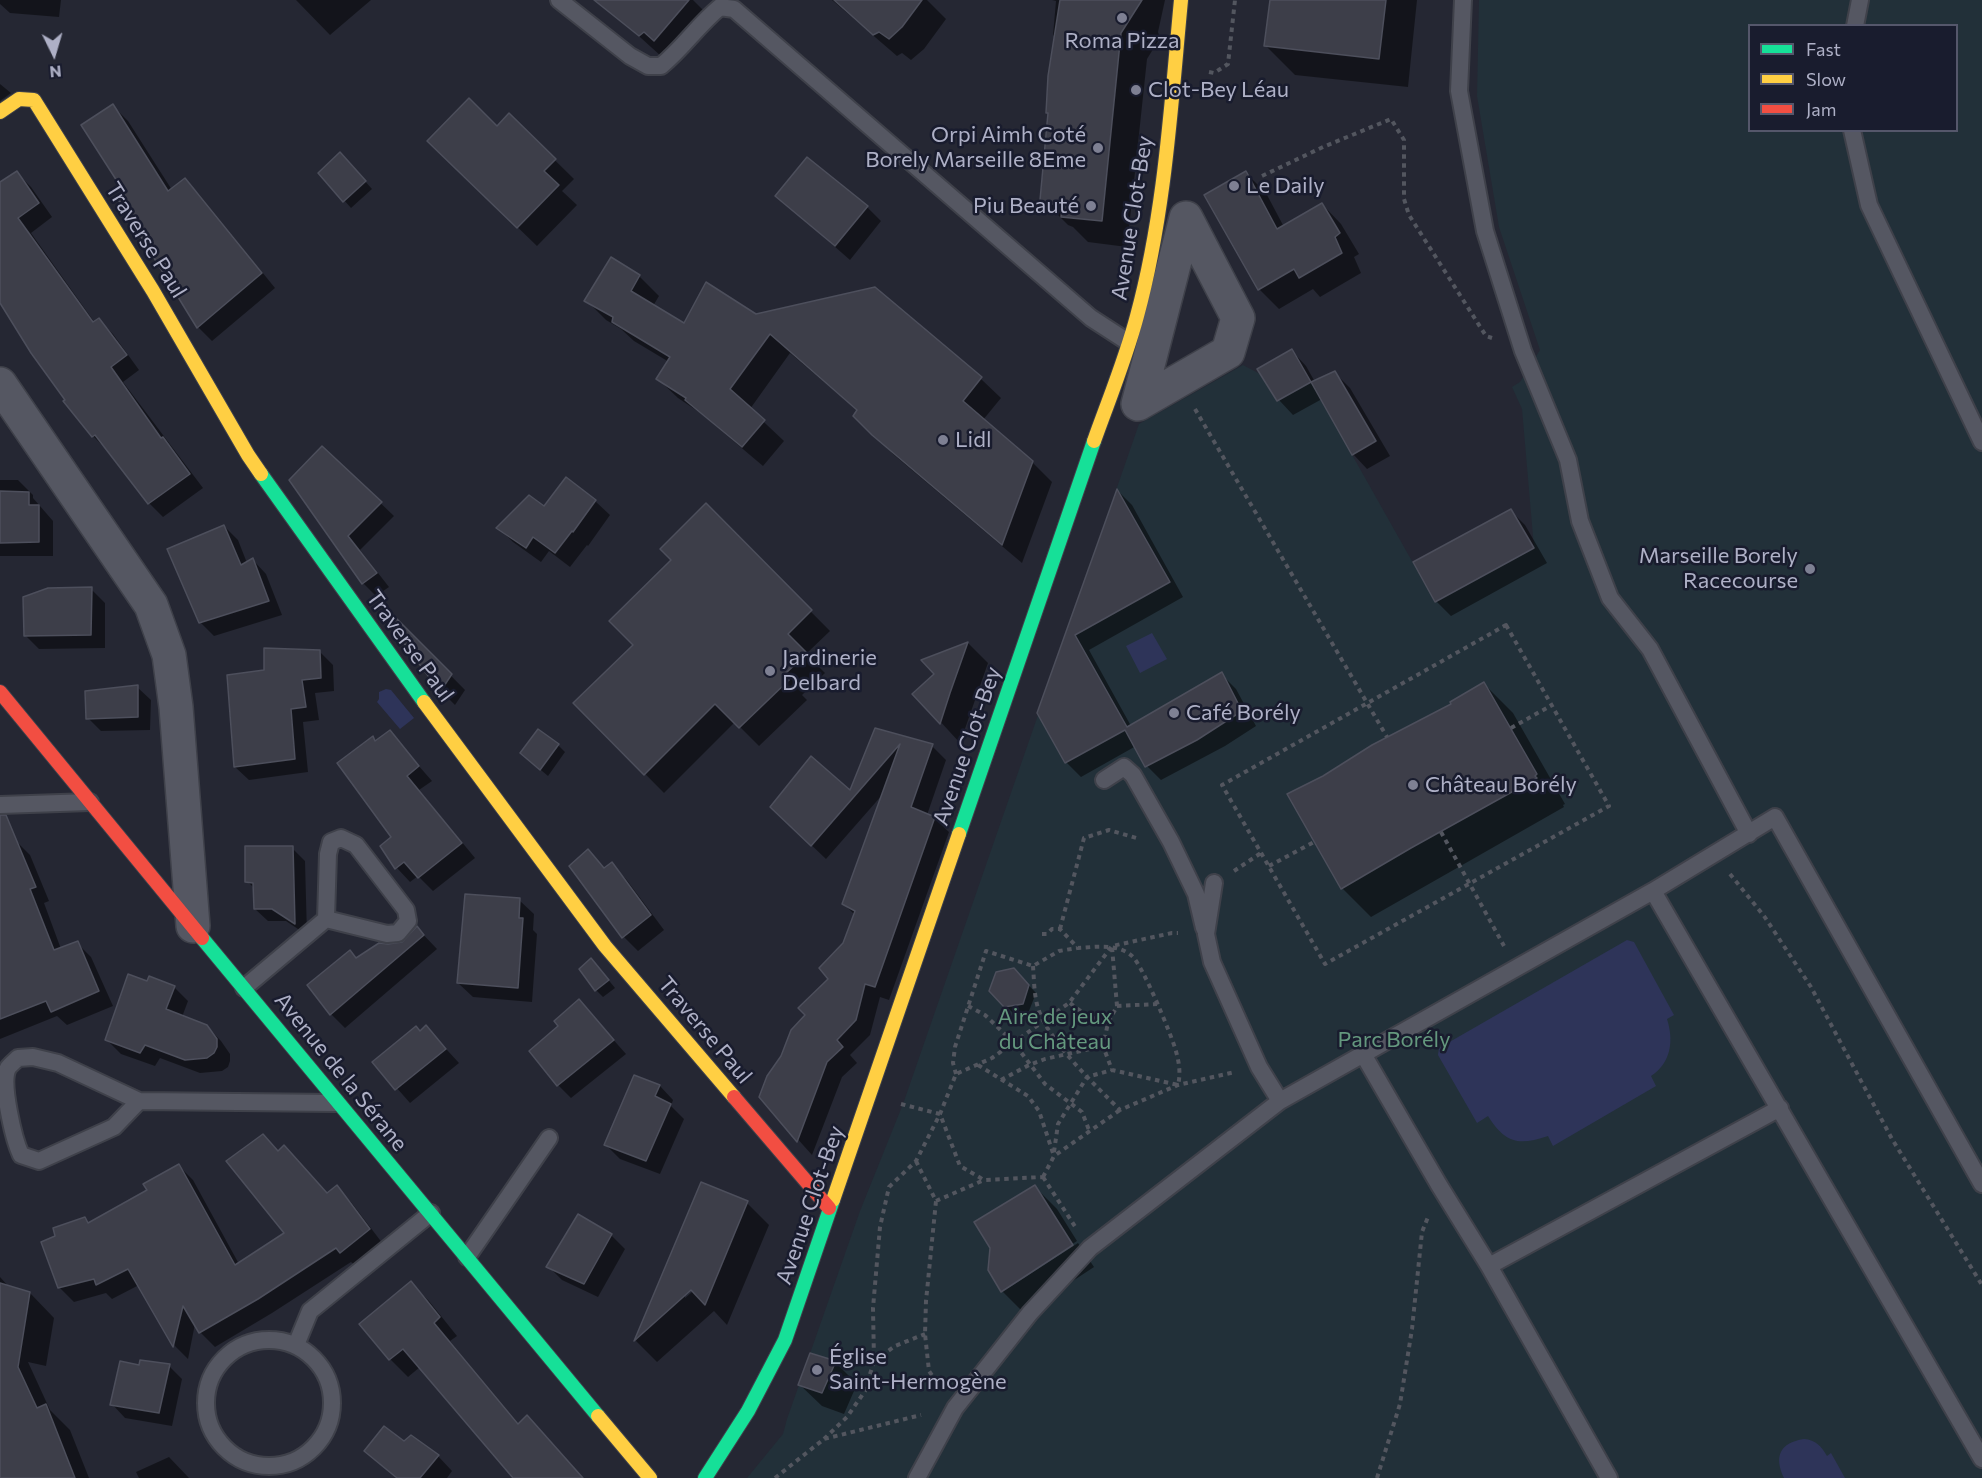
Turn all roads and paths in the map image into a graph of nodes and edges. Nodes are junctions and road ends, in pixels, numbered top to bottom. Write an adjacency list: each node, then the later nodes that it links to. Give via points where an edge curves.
1 (559, 0): 13 (lane, via 648,66 661,66 720,7 734,9 1091,318)
2 (1181, 0): 7 (street, Avenue Clot-Bey)
3 (1235, 0): 7 (path, via 1228,64 1214,73)
4 (1463, 0): 12 (lane, via 1460,91 1485,231)
5 (1860, 0): 6 (lane)
6 (1855, 24)
7 (1174, 68): 11 (street, Avenue Clot-Bey, via 1157,222)
8 (0, 112): 78 (street, Traverse Paul, via 19,99 34,100 153,291 248,455 379,641 606,946)
9 (1852, 132): 15 (lane, via 1869,205)
10 (1262, 176): 12 (path, via 1391,119 1404,140 1404,199 1409,215 1486,336)
11 (1137, 317): 13 (lane); 13 (street, Avenue Clot-Bey)
12 (1523, 351): 25 (lane, via 1568,460 1580,521 1610,598 1650,649)
13 (1167, 370): 17 (path); 78 (street, Avenue Clot-Bey)
14 (0, 384): 34 (street, via 155,615 169,655 176,707)
15 (1982, 442)
16 (0, 692): 22 (street, Avenue de la Sérane)
17 (1367, 703): 18 (path, via 1506,625); 20 (path); 29 (path, via 1222,785)
18 (1552, 705): 19 (path); 31 (path, via 1609,806)
19 (1511, 728)
20 (1387, 737)
21 (1104, 780): 26 (lane, via 1124,767 1133,775)
22 (90, 802): 23 (lane); 34 (street, Avenue de la Sérane)
23 (0, 805)
24 (1441, 832): 31 (path)
25 (1749, 834): 28 (lane); 75 (lane, via 1775,818)
26 (1171, 842): 35 (path, via 1156,843 1109,830 1084,838); 37 (lane, via 1196,894)
27 (1314, 842): 29 (path)
28 (1718, 853): 32 (lane); 83 (path, via 1811,987 1892,1139)
29 (1269, 866): 31 (path, via 1325,964)
30 (1214, 883): 37 (lane)
31 (1469, 884): 38 (path)
32 (1653, 891): 52 (lane); 66 (lane)
33 (326, 919): 33 (lane, via 387,934 398,933 408,921 406,910 356,845 341,838 331,842 328,854); 42 (lane)
34 (193, 926): 42 (street, Avenue de la Sérane)
35 (1060, 929): 36 (path); 40 (path)
36 (1042, 934)
37 (1206, 934): 39 (path, via 1172,933); 62 (lane, via 1212,962 1259,1067)
38 (1503, 944)
39 (1112, 946): 40 (path); 43 (path); 44 (path, via 1132,956); 46 (path)
40 (1078, 948): 41 (path, via 1059,951)
41 (1033, 966): 45 (path, via 986,951); 47 (path, via 1037,1006)
42 (244, 987): 63 (street, Avenue de la Sérane)
43 (1070, 1003): 47 (path); 48 (path, via 1087,1016)
44 (1157, 1004): 46 (path); 60 (path, via 1176,1048 1181,1073)
45 (968, 1006): 49 (path, via 985,1015); 56 (path, via 955,1047)
46 (1117, 1006): 48 (path)
47 (1043, 1021): 49 (path); 51 (path)
48 (1108, 1023): 50 (path)
49 (1014, 1043): 53 (path); 54 (path)
50 (1103, 1046): 51 (path); 55 (path)
51 (1068, 1054): 54 (path); 57 (path)
52 (1364, 1054): 62 (lane); 76 (lane)
53 (977, 1065): 56 (path); 59 (path)
54 (1029, 1065): 59 (path); 65 (path)
55 (1112, 1070): 57 (path); 60 (path)
56 (956, 1074): 68 (path)
57 (1087, 1077): 65 (path); 67 (path)
58 (1208, 1078): 60 (path)
59 (1001, 1080): 71 (path, via 1028,1096 1039,1111)
60 (1178, 1085): 67 (path)
61 (139, 1101): 61 (lane, via 58,1063 18,1058 7,1070 5,1084 15,1144 21,1155 30,1159 39,1161 114,1126); 63 (lane)
62 (1280, 1101): 80 (lane)
63 (337, 1103): 79 (street, Avenue de la Sérane)
64 (903, 1104): 68 (path)
65 (1070, 1104): 69 (path, via 1082,1112); 71 (path, via 1058,1124)
66 (1780, 1108): 82 (lane); 89 (lane)
67 (1120, 1110): 69 (path)
68 (940, 1114): 72 (path); 74 (path, via 960,1166)
69 (1089, 1130): 71 (path)
70 (549, 1138): 81 (lane)
71 (1054, 1156): 73 (path)
72 (916, 1161): 77 (path); 86 (path, via 889,1187 880,1227 873,1308)
73 (1043, 1177): 74 (path); 80 (path)
74 (984, 1180): 77 (path)
75 (1982, 1184)
76 (1439, 1185): 82 (lane); 94 (path, via 1422,1232 1400,1404)
77 (936, 1201): 84 (path)
78 (829, 1208): 91 (street, Avenue Clot-Bey, via 785,1340 733,1439)
79 (431, 1213): 81 (street, Avenue de la Sérane); 85 (lane, via 310,1311)
80 (1090, 1248): 87 (lane, via 1030,1313)
81 (468, 1257): 90 (street, Avenue de la Sérane)
82 (1489, 1266): 95 (lane)
83 (1982, 1285)
84 (925, 1334): 86 (path); 87 (path, via 929,1371)
85 (296, 1345): 85 (lane, via 271,1340 247,1343 226,1356 211,1376 206,1400 209,1424 222,1446 242,1460 267,1466 291,1462 312,1449 327,1430 332,1405 328,1381 316,1360)
86 (874, 1360): 88 (path, via 865,1391 847,1417)
87 (955, 1408): 88 (path); 93 (lane)
88 (824, 1439): 92 (path)
89 (1982, 1459)
90 (650, 1478)
91 (705, 1478)
92 (775, 1478)
93 (917, 1478)
94 (1377, 1478)
95 (1609, 1478)

